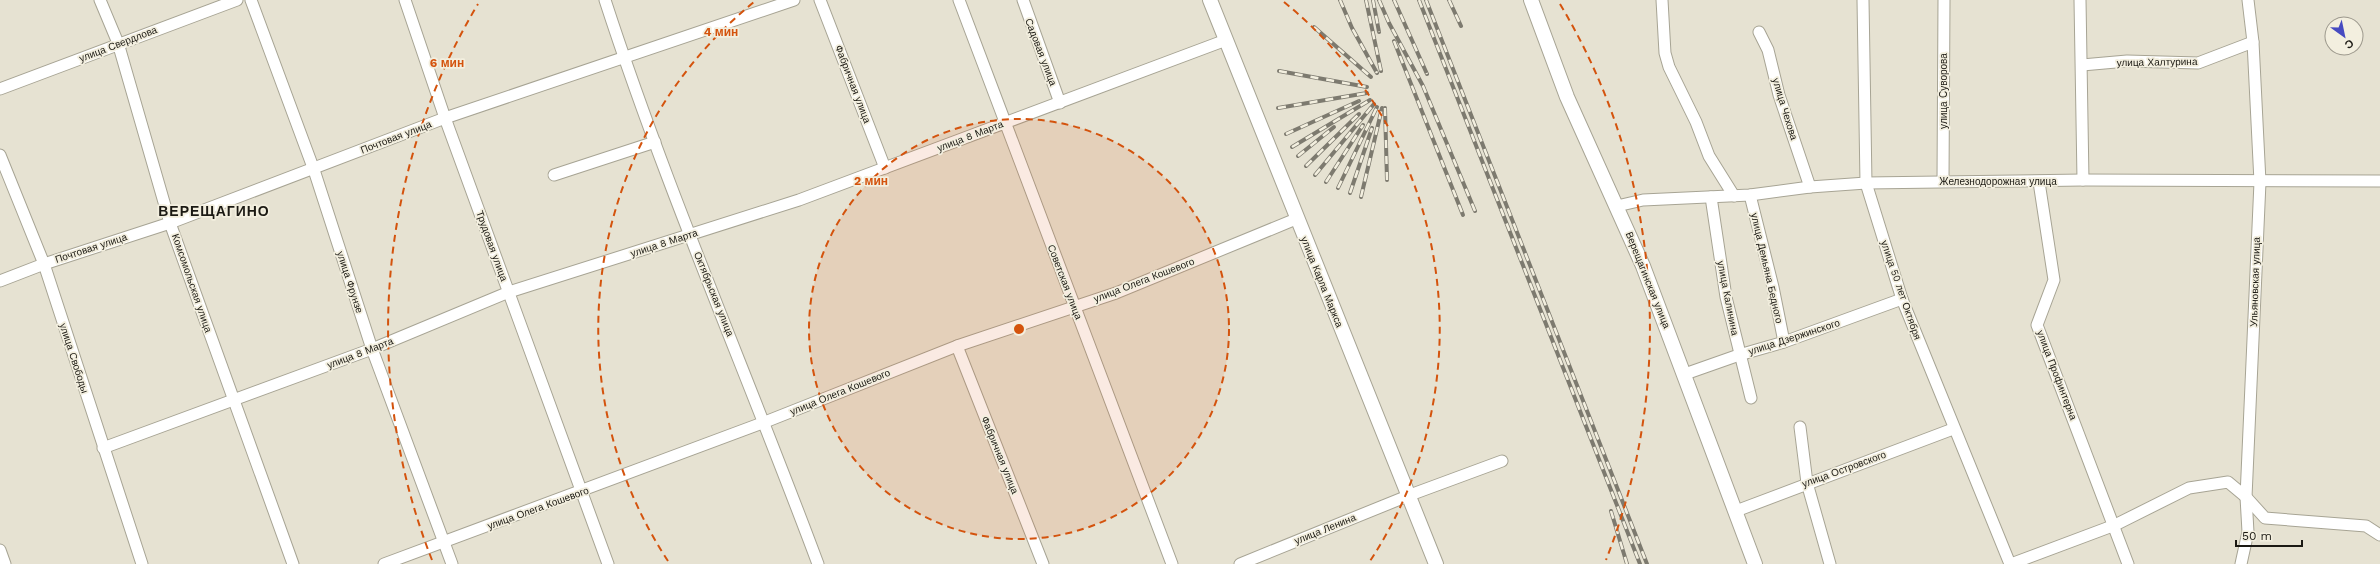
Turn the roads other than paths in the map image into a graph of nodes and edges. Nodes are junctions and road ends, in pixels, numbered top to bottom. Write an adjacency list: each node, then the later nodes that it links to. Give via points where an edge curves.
1 (100, 0): 20 (street, Комсомольская улица)
2 (237, 0): 20 (street, улица Свердлова)
3 (252, 0): 30 (street, улица Фрунзе)
4 (405, 0): 25 (street, Трудовая улица)
5 (605, 0): 21 (street, Октябрьская улица)
6 (794, 0): 21 (street, Почтовая улица)
7 (820, 0): 29 (street, Фабричная улица)
8 (959, 0): 26 (street, Советская улица)
9 (1022, 0): 24 (street, Садовая улица)
10 (1210, 0): 18 (main road, улица Карла Маркса)
11 (1531, 0): 42 (main road, Верещагинская улица, via 1567,97)
12 (1662, 0): 40 (street, via 1669,67 1696,122 1709,156)
13 (1863, 0): 37 (street, улица 50 лет Октября)
14 (1944, 0): 33 (street, улица Суворова)
15 (2080, 0): 22 (street)
16 (2248, 0): 19 (street, Ульяновская улица)
17 (1759, 32): 38 (street, улица Чехова, via 1768,50 1779,95)
18 (1226, 40): 24 (street, улица 8 Марта); 43 (main road, улица Карла Маркса)
19 (2253, 42): 22 (street, улица Халтурина, via 2198,63 2128,61); 36 (street, Ульяновская улица)
20 (118, 43): 23 (street, улица Свердлова); 44 (street, Комсомольская улица)
21 (624, 58): 25 (street, Почтовая улица); 27 (street, Октябрьская улица)
22 (2082, 65): 32 (street)
23 (0, 89)
24 (1060, 103): 26 (street, улица 8 Марта)
25 (445, 118): 30 (street, Почтовая улица); 48 (street, Трудовая улица)
26 (1004, 123): 29 (street, улица 8 Марта); 50 (street, Советская улица)
27 (655, 142): 31 (street); 45 (street, Октябрьская улица)
28 (0, 155): 46 (street, улица Свободы)
29 (886, 168): 45 (street, улица 8 Марта, via 799,200)
30 (314, 170): 44 (street, Почтовая улица, via 262,186); 53 (street, улица Фрунзе)
31 (554, 175)
32 (2083, 180): 35 (street, Железнодорожная улица); 36 (street, Железнодорожная улица)
33 (1943, 181): 35 (street, Железнодорожная улица); 37 (street, Железнодорожная улица)
34 (2380, 181): 36 (street, Железнодорожная улица)
35 (2039, 182): 68 (street, улица Профинтерна, via 2054,280 2037,325)
36 (2260, 182): 66 (street, Ульяновская улица)
37 (1866, 183): 38 (street, Железнодорожная улица); 49 (street, улица 50 лет Октября)
38 (1810, 187): 39 (street, Железнодорожная улица)
39 (1750, 195): 40 (street, Железнодорожная улица); 51 (street, улица Демьяна Бедного)
40 (1734, 196): 41 (street, Железнодорожная улица)
41 (1711, 197): 42 (street, Железнодорожная улица, via 1643,200); 54 (street, улица Калинина, via 1726,297)
42 (1616, 206): 55 (main road, Верещагинская улица, via 1643,266)
43 (1296, 219): 50 (street, улица Олега Кошевого, via 1137,285); 65 (main road, улица Карла Маркса)
44 (170, 223): 46 (street, Почтовая улица); 57 (street, Комсомольская улица)
45 (690, 234): 48 (street, улица 8 Марта); 58 (street, Октябрьская улица)
46 (44, 264): 47 (street, Почтовая улица); 61 (street, улица Свободы)
47 (0, 281)
48 (509, 292): 53 (street, улица 8 Марта); 64 (street, Трудовая улица)
49 (1902, 300): 51 (street, улица Дзержинского); 60 (street, улица 50 лет Октября)
50 (1074, 306): 52 (street, улица Олега Кошевого); 80 (street, Советская улица)
51 (1784, 342): 54 (street, улица Дзержинского)
52 (957, 346): 58 (street, улица Олега Кошевого); 79 (street, Фабричная улица)
53 (372, 349): 57 (street, улица 8 Марта); 70 (street, улица Фрунзе)
54 (1739, 355): 55 (street, улица Дзержинского); 56 (street, улица Калинина)
55 (1685, 374): 67 (main road, Верещагинская улица)
56 (1751, 398)
57 (233, 400): 61 (street, улица 8 Марта); 74 (street, Комсомольская улица)
58 (765, 422): 64 (street, улица Олега Кошевого); 78 (street, Октябрьская улица)
59 (1800, 427): 63 (street)
60 (1953, 429): 63 (street, улица Островского); 85 (street, улица 50 лет Октября)
61 (103, 448): 73 (street, улица Свободы)
62 (1502, 461): 65 (street, улица Ленина)
63 (1807, 483): 67 (street, улица Островского); 84 (street)
64 (582, 492): 70 (street, улица Олега Кошевого); 77 (street, Трудовая улица)
65 (1410, 495): 81 (street, улица Ленина); 82 (main road, улица Карла Маркса)
66 (2246, 497): 68 (street, via 2228,482 2189,488); 69 (street, via 2265,518 2366,526); 87 (street, Ульяновская улица, via 2248,532)
67 (1736, 511): 83 (main road, Верещагинская улица)
68 (2115, 525): 85 (street); 86 (street, улица Профинтерна)
69 (2380, 535)
70 (444, 542): 75 (street, улица Олега Кошевого); 76 (street, улица Фрунзе)
71 (0, 550): 72 (street)
72 (5, 564)
73 (142, 564)
74 (293, 564)
75 (384, 564)
76 (452, 564)
77 (608, 564)
78 (818, 564)
79 (1043, 564)
80 (1172, 564)
81 (1240, 564)
82 (1436, 564)
83 (1756, 564)
84 (1830, 564)
85 (2011, 564)
86 (2128, 564)
87 (2241, 564)

